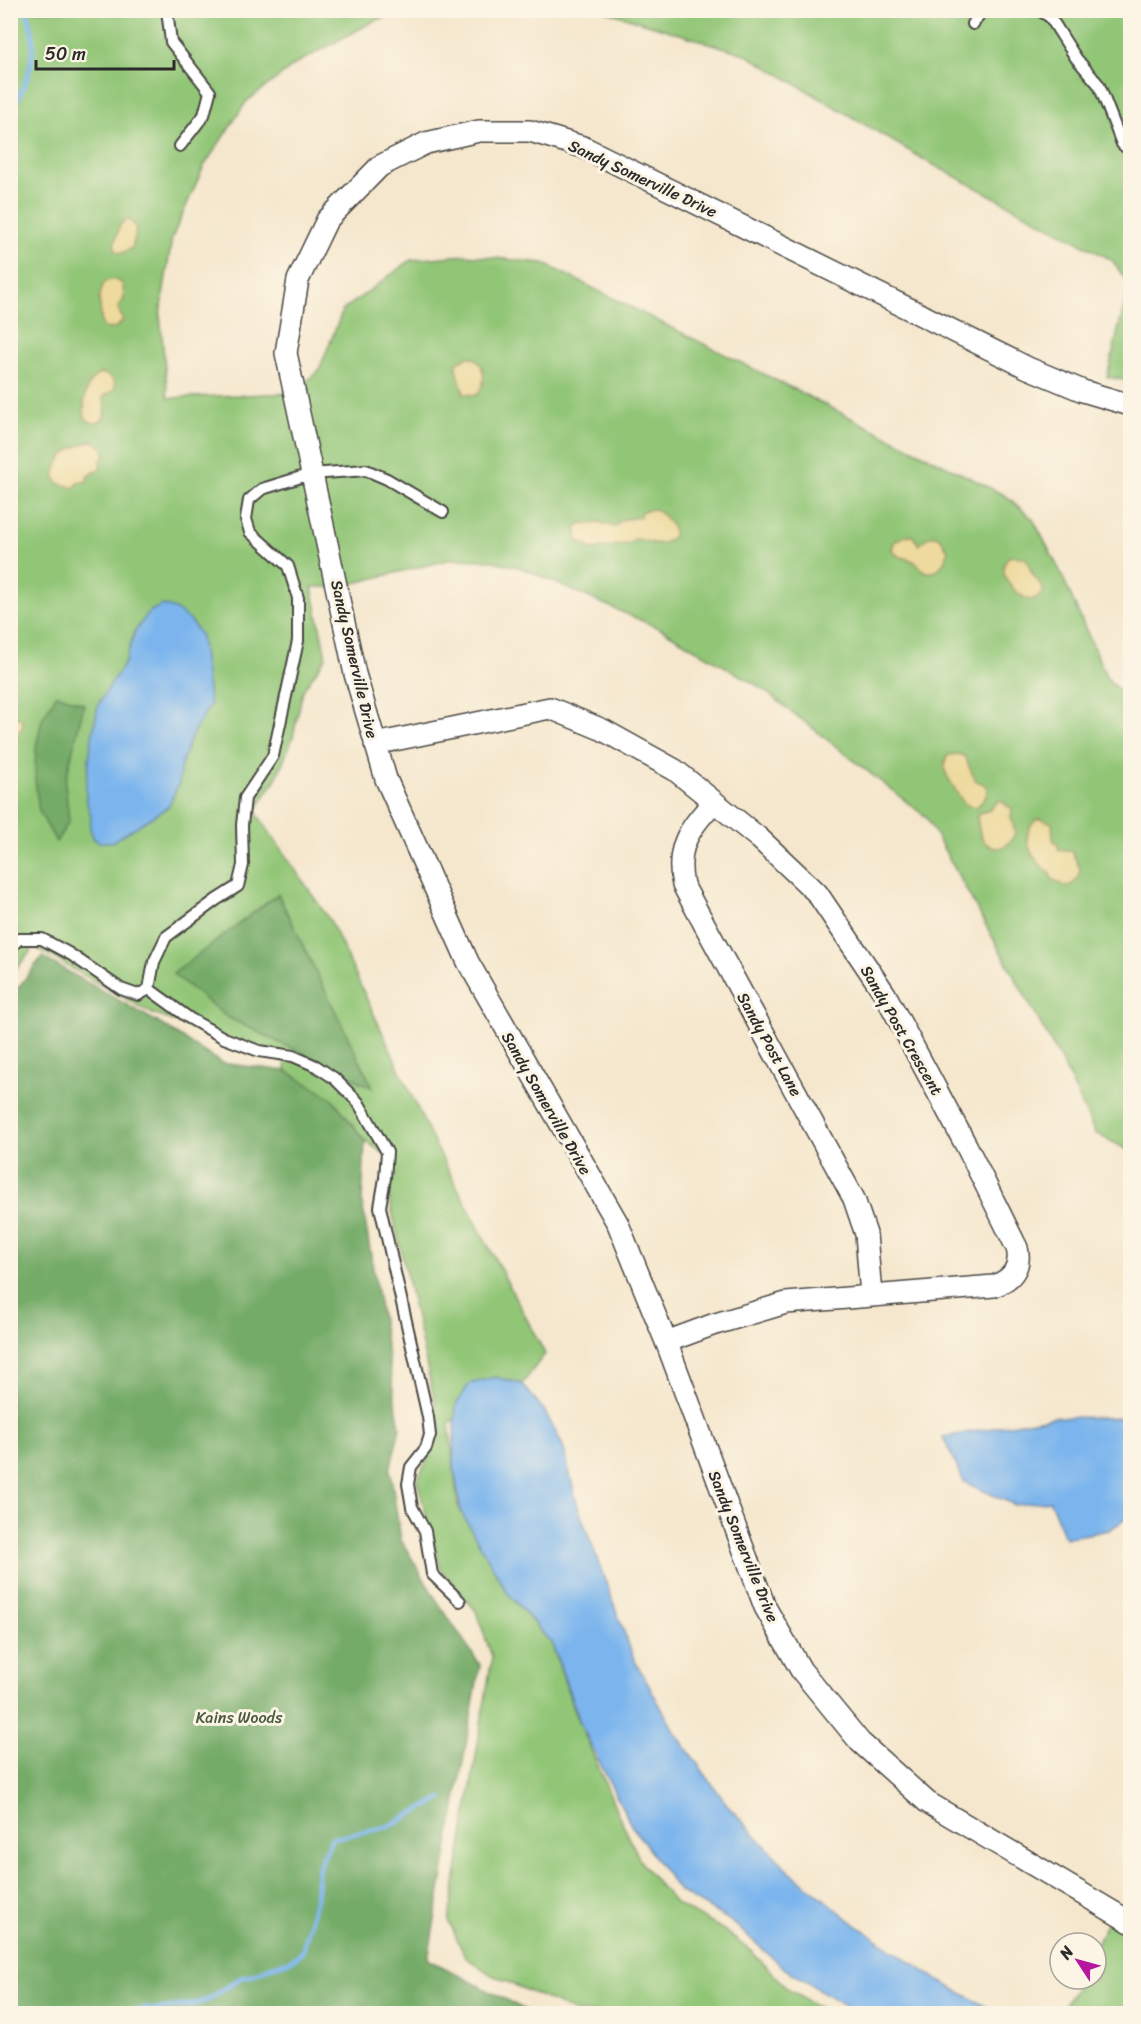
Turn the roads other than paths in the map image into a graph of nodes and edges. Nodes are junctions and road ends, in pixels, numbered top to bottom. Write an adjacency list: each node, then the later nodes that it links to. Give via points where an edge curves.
1 (167, 10): 5 (lane, via 171,42 210,92 204,115)
2 (982, 10): 4 (lane)
3 (1039, 10): 6 (lane, via 1050,17 1099,85 1122,144)
4 (973, 24)
5 (180, 146)
6 (1131, 151)
7 (1131, 405): 8 (street, Sandy Somerville Drive, via 1083,392 1028,368 583,147 530,131 478,131 426,143 380,166 327,220 298,280 286,353)
8 (311, 474): 9 (lane, via 366,470); 10 (street, Sandy Somerville Drive, via 355,674); 13 (lane, via 262,489 249,500 246,519 250,532 288,566 298,598 298,641 273,756 245,798 243,866 238,886 166,937 154,962)
9 (443, 512)
10 (375, 744): 11 (street, Sandy Post Crescent, via 550,708 603,730 675,770); 15 (street, Sandy Somerville Drive, via 386,779 468,962 618,1224)
11 (714, 802): 14 (street, Sandy Post Lane, via 683,844 683,885 854,1199 866,1234); 14 (street, Sandy Post Crescent, via 817,893 885,994 967,1147 1020,1258 1013,1274 994,1286)
12 (10, 948): 13 (lane, via 19,939 42,939 121,989 138,995)
13 (149, 988): 16 (lane, via 224,1038 259,1051 293,1056 334,1078 358,1102 387,1152 380,1207 430,1435 426,1448 411,1467 408,1484 412,1507 425,1531 432,1574)
14 (871, 1295): 15 (street, Sandy Post Crescent, via 786,1303)
15 (666, 1342): 17 (street, Sandy Somerville Drive, via 765,1607 809,1679 860,1742 927,1802)
16 (460, 1601)
17 (1131, 1922)

